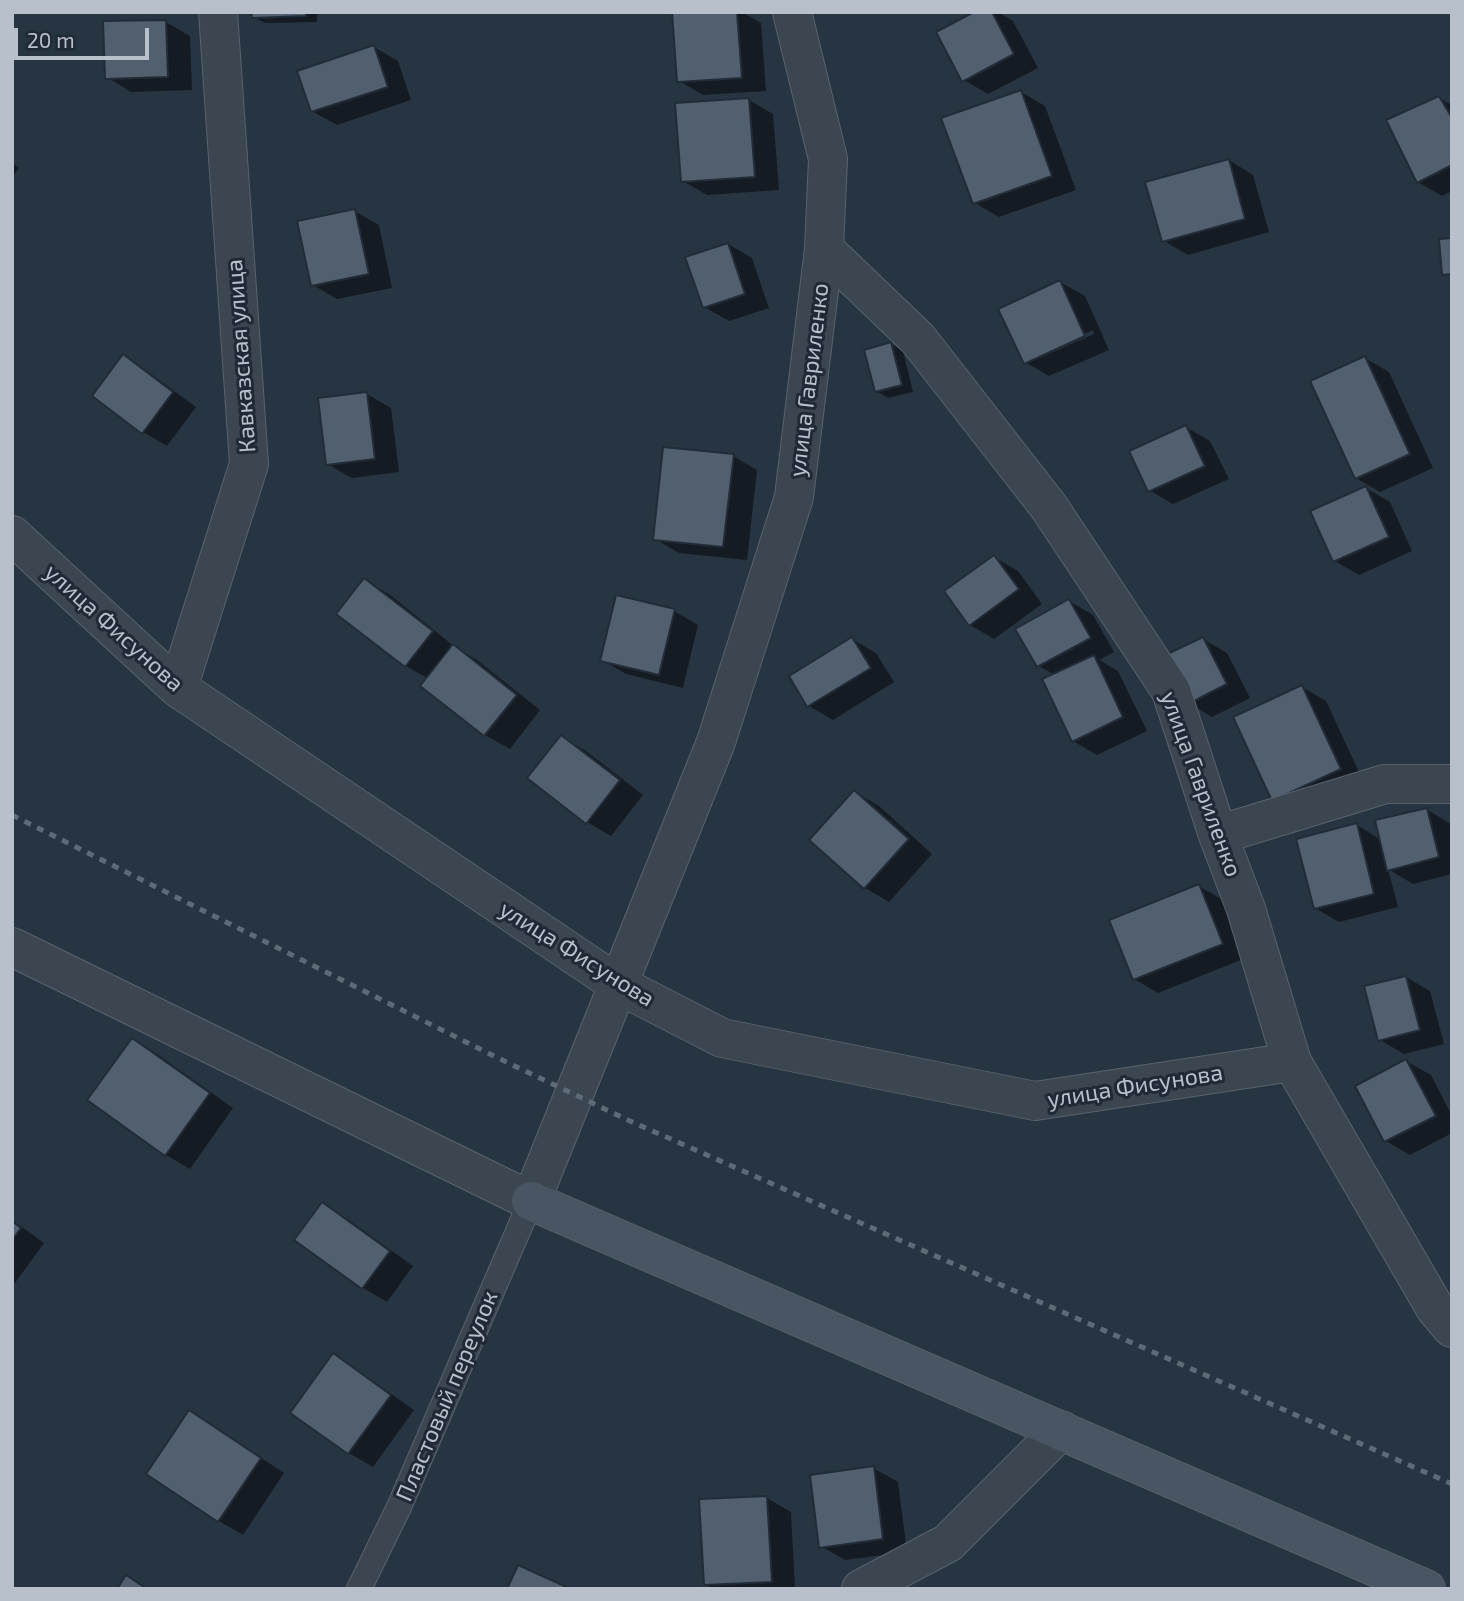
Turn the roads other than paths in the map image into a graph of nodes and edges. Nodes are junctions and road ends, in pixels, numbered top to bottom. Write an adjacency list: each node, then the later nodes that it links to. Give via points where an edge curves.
1 (218, 12): 5 (street, Кавказская улица, via 249,464)
2 (792, 12): 3 (street, улица Гавриленко, via 828,159)
3 (824, 249): 7 (street, улица Гавриленко, via 918,339 1049,507 1171,691); 9 (street, улица Гавриленко, via 794,497 716,742)
4 (12, 535): 5 (street, улица Фисунова)
5 (178, 688): 9 (street, улица Фисунова)
6 (1452, 784): 7 (street, via 1385,784)
7 (1217, 835): 10 (street, улица Гавриленко, via 1246,909)
8 (12, 947): 11 (street)
9 (619, 985): 10 (street, улица Фисунова, via 722,1038 1035,1101); 11 (street, улица Гавриленко)
10 (1292, 1062): 12 (street, улица Гавриленко)
11 (531, 1200): 13 (street); 14 (lane, Пластовый переулок)
12 (1444, 1318)
13 (1061, 1430): 15 (street, via 948,1544); 16 (street)
14 (359, 1589)
15 (861, 1589)
16 (1426, 1589)

